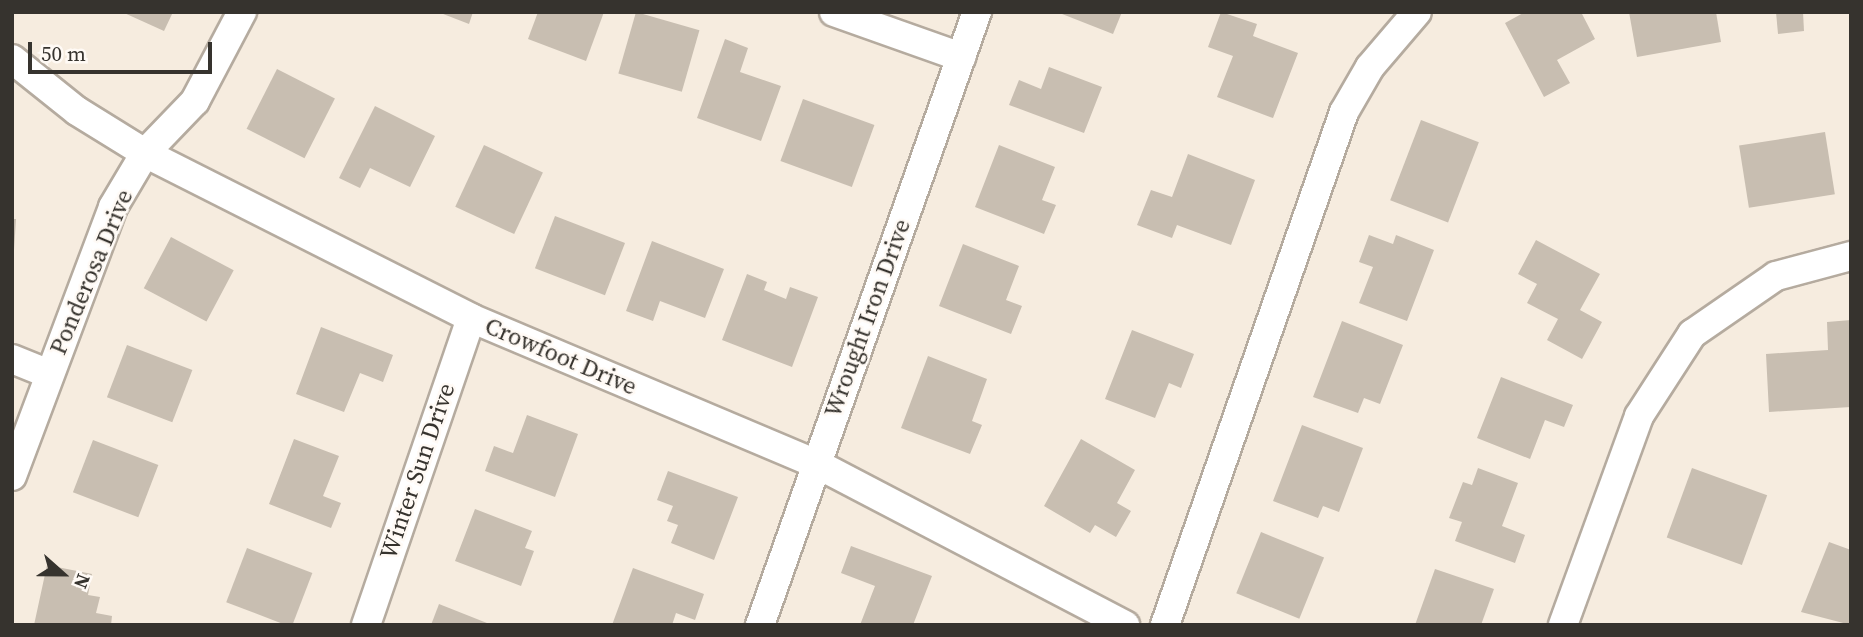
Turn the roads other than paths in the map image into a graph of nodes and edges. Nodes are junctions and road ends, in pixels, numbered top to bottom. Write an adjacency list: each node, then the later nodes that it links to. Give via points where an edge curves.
1 (242, 12): 7 (street, Ponderosa Drive, via 195,101)
2 (834, 12): 5 (street)
3 (977, 12): 5 (street, Wrought Iron Drive)
4 (1417, 12): 17 (street, via 1370,67 1344,112)
5 (961, 57): 12 (street, Wrought Iron Drive)
6 (12, 59): 7 (street, Crowfoot Drive, via 77,111)
7 (145, 153): 9 (street, Crowfoot Drive); 11 (street, Ponderosa Drive, via 113,207)
8 (1851, 256): 18 (street, via 1776,276 1692,334 1639,416)
9 (471, 318): 12 (street, Crowfoot Drive); 14 (street, Winter Sun Drive)
10 (12, 359): 11 (street)
11 (49, 374): 13 (street, Ponderosa Drive)
12 (815, 463): 15 (street, Wrought Iron Drive); 16 (street, Crowfoot Drive)
13 (12, 475)
14 (366, 625)
15 (760, 625)
16 (1125, 625)
17 (1165, 625)
18 (1563, 625)

